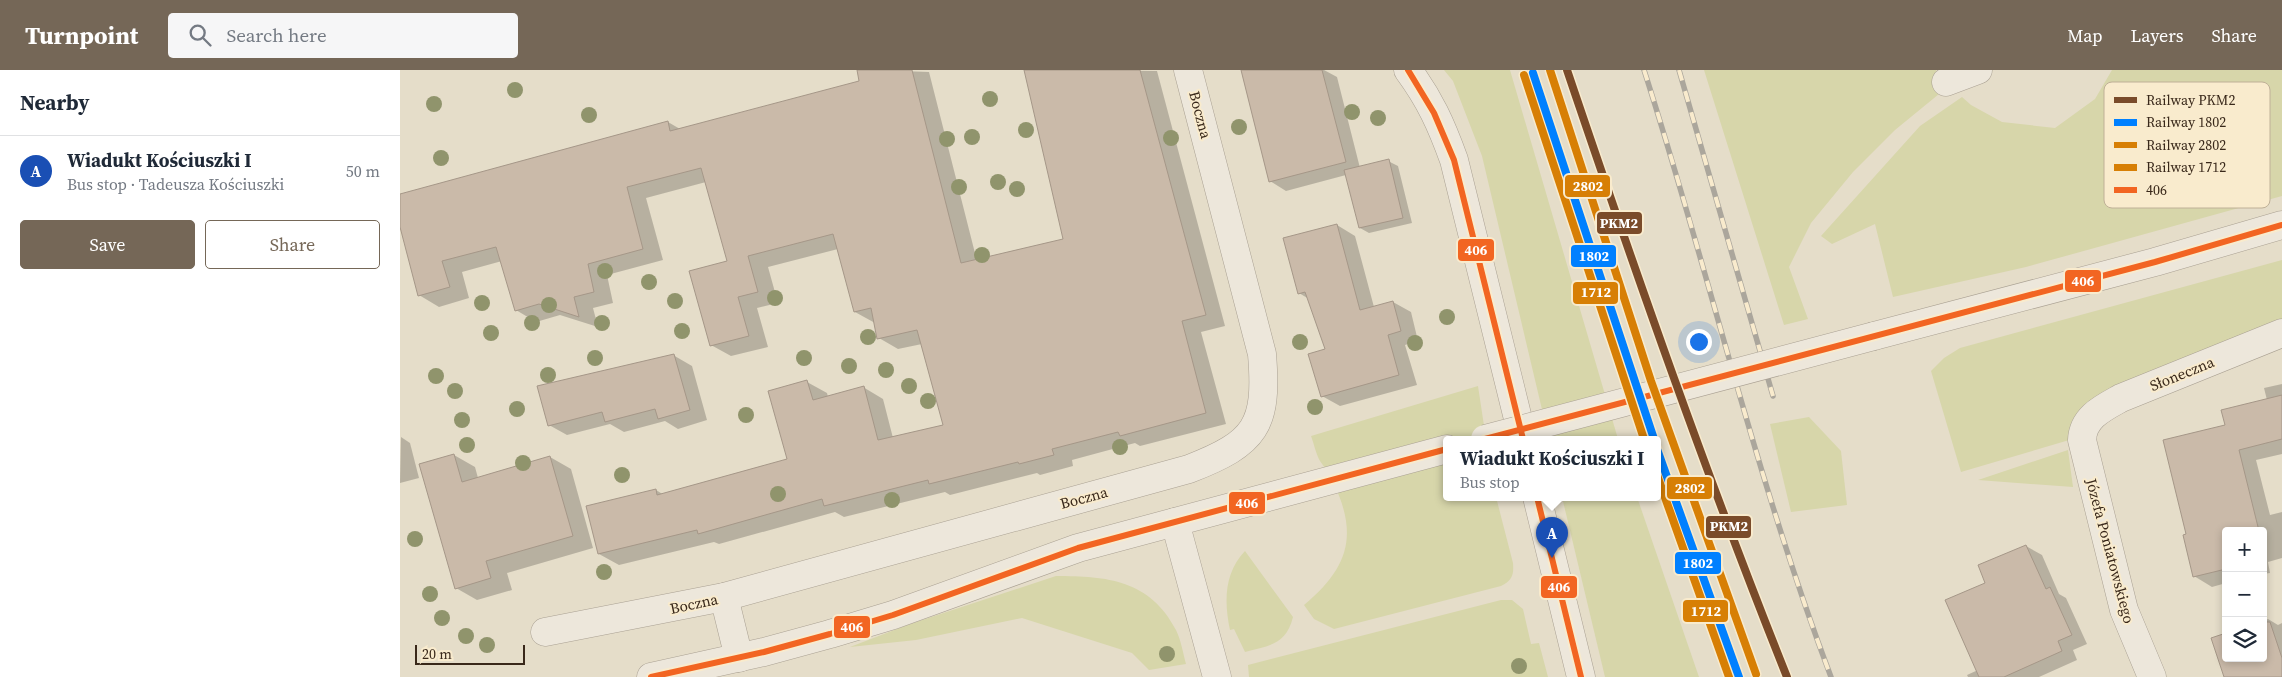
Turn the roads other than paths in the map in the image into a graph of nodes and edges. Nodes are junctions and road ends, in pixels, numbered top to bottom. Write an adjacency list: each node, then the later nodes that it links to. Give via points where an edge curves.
1 (1188, 70): 13 (street, Boczna, via 1260,341 1264,398 1252,431 1220,456 1189,469)
2 (1408, 70): 9 (street, via 1442,125 1454,160)
3 (1978, 70): 4 (street)
4 (1946, 82)
5 (2282, 225): 8 (street, bridge, via 2155,262)
6 (2282, 334): 7 (street, Słoneczna, via 2121,398)
7 (2086, 422): 19 (street, Józefa Poniatowskiego, via 2082,440 2112,567 2124,610)
8 (1496, 436)
9 (1522, 436)
10 (1443, 450): 12 (street)
11 (1538, 501): 18 (street)
12 (1176, 522): 15 (street, via 1078,548 893,615); 17 (street)
13 (724, 597): 14 (street, Boczna); 15 (street)
14 (545, 632)
15 (739, 658): 16 (street)
16 (652, 677)
17 (1217, 677)
18 (1581, 677)
19 (2152, 677)

